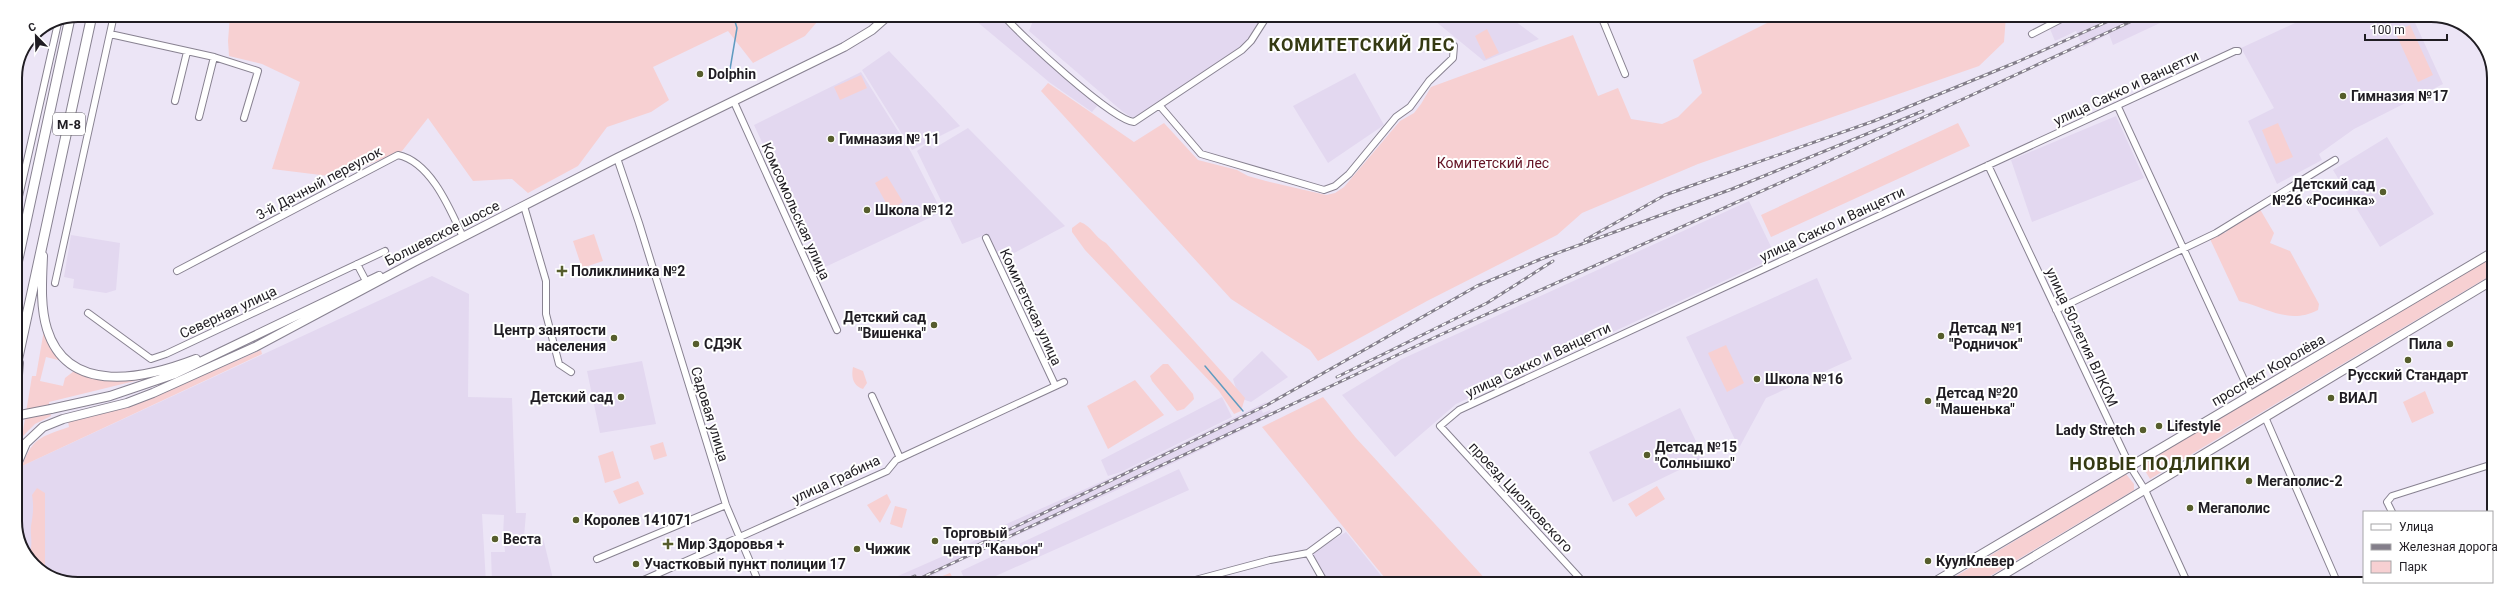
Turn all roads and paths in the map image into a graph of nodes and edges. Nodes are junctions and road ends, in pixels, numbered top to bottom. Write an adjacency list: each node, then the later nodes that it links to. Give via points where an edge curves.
1 (90, 22): 28 (highway, М-8)
2 (113, 22): 10 (street)
3 (881, 22): 18 (main road, Болшевское шоссе, via 844,47)
4 (1010, 22): 19 (street, via 1123,120 1137,122)
5 (1263, 22): 19 (street, via 1242,50)
6 (1603, 22): 16 (street)
7 (2055, 22): 11 (street)
8 (69, 23): 31 (highway, М-8)
9 (57, 26): 26 (street)
10 (110, 34): 14 (street); 39 (street)
11 (2032, 34)
12 (1454, 46): 19 (street, via 1453,58 1429,81 1410,107 1396,117 1349,174 1336,186 1324,190 1200,154)
13 (2238, 51): 20 (street, улица Сакко и Ванцетти)
14 (187, 52): 15 (street); 17 (street)
15 (214, 57): 21 (street); 22 (street, via 258,71)
16 (1625, 74)
17 (175, 101)
18 (734, 102): 23 (main road, Болшевское шоссе); 43 (street, Комсомольская улица)
19 (1160, 106)
20 (2118, 107): 25 (street, улица Сакко и Ванцетти); 32 (street)
21 (200, 117)
22 (244, 118)
23 (617, 158): 27 (main road, Болшевское шоссе); 59 (street, Садовая улица)
24 (2335, 160): 32 (street, via 2216,233)
25 (1988, 165): 41 (street, улица 50-летия ВЛКСМ); 53 (street, улица Сакко и Ванцетти, via 1459,410)
26 (22, 183)
27 (524, 206): 29 (main road, Болшевское шоссе); 46 (street, via 546,281 546,314 559,364)
28 (44, 233): 44 (highway, М-8); 45 (main road, via 42,282 47,328 62,354 70,363 82,370 104,377 145,374 193,360)
29 (463, 237): 35 (main road, Болшевское шоссе); 37 (street, 3-й Дачный переулок, via 443,195 428,175 406,156 398,155)
30 (986, 238): 48 (street, Комитетская улица)
31 (22, 241)
32 (2184, 248): 41 (street); 49 (street)
33 (385, 251): 36 (street, Северная улица)
34 (2487, 256): 49 (main road, проспект Королёва)
35 (414, 262): 38 (main road); 54 (main road, Болшевское шоссе, via 306,321 204,370 127,402 43,427 26,443)
36 (357, 264): 38 (street); 42 (street, Северная улица, via 151,359)
37 (177, 272)
38 (366, 281): 45 (main road)
39 (55, 283)
40 (2487, 284): 52 (main road)
41 (2056, 310): 56 (street, улица 50-летия ВЛКСМ)
42 (88, 313)
43 (837, 330)
44 (22, 342)
45 (240, 342): 51 (main road, bridge, via 193,366 143,386 52,410)
46 (571, 372)
47 (1064, 382): 48 (street, улица Грабина)
48 (1055, 385): 55 (street, улица Грабина)
49 (2251, 395): 56 (main road, проспект Королёва)
50 (872, 396): 55 (street)
51 (22, 415)
52 (2265, 417): 58 (main road); 73 (street)
53 (1440, 426): 69 (street, проезд Циолковского)
54 (22, 452)
55 (900, 458): 62 (street, улица Грабина, via 887,471)
56 (2130, 466): 58 (street, улица 50-летия ВЛКСМ); 70 (main road, проспект Королёва)
57 (2487, 466): 60 (street, via 2392,496 2387,502)
58 (2145, 490): 71 (main road); 72 (street, улица 50-летия ВЛКСМ)
59 (726, 506): 62 (street, Садовая улица); 64 (street)
60 (2392, 511)
61 (1338, 531): 63 (street)
62 (739, 538): 65 (street, улица Грабина); 66 (street, Садовая улица)
63 (1308, 553): 67 (street); 68 (street)
64 (598, 559)
65 (651, 577)
66 (756, 577)
67 (1206, 577)
68 (1322, 577)
69 (1579, 577)
70 (1943, 577)
71 (2000, 577)
72 (2185, 577)
73 (2335, 577)

